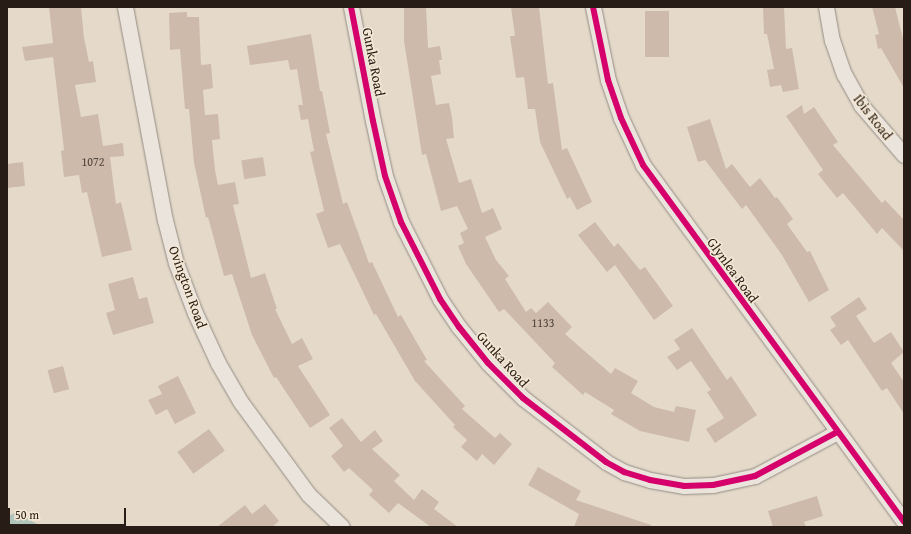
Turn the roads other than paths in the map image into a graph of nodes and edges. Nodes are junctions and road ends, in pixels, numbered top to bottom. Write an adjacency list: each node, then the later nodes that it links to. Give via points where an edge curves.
1 (125, 7): 8 (street, Ovington Road, via 165,220 176,263 195,313 218,363 244,407 308,494)
2 (351, 7): 6 (street, Gunka Road, via 385,176 401,222 440,299 459,327 488,363 523,398 606,462 644,478 684,486 713,486 755,476)
3 (593, 7): 6 (street, Glynlea Road, via 608,80 621,118 643,165)
4 (826, 7): 5 (street, Ibis Road, via 832,40 844,74 861,105)
5 (904, 155)
6 (837, 432): 7 (street, Glynlea Road)
7 (904, 522)
8 (342, 527)

